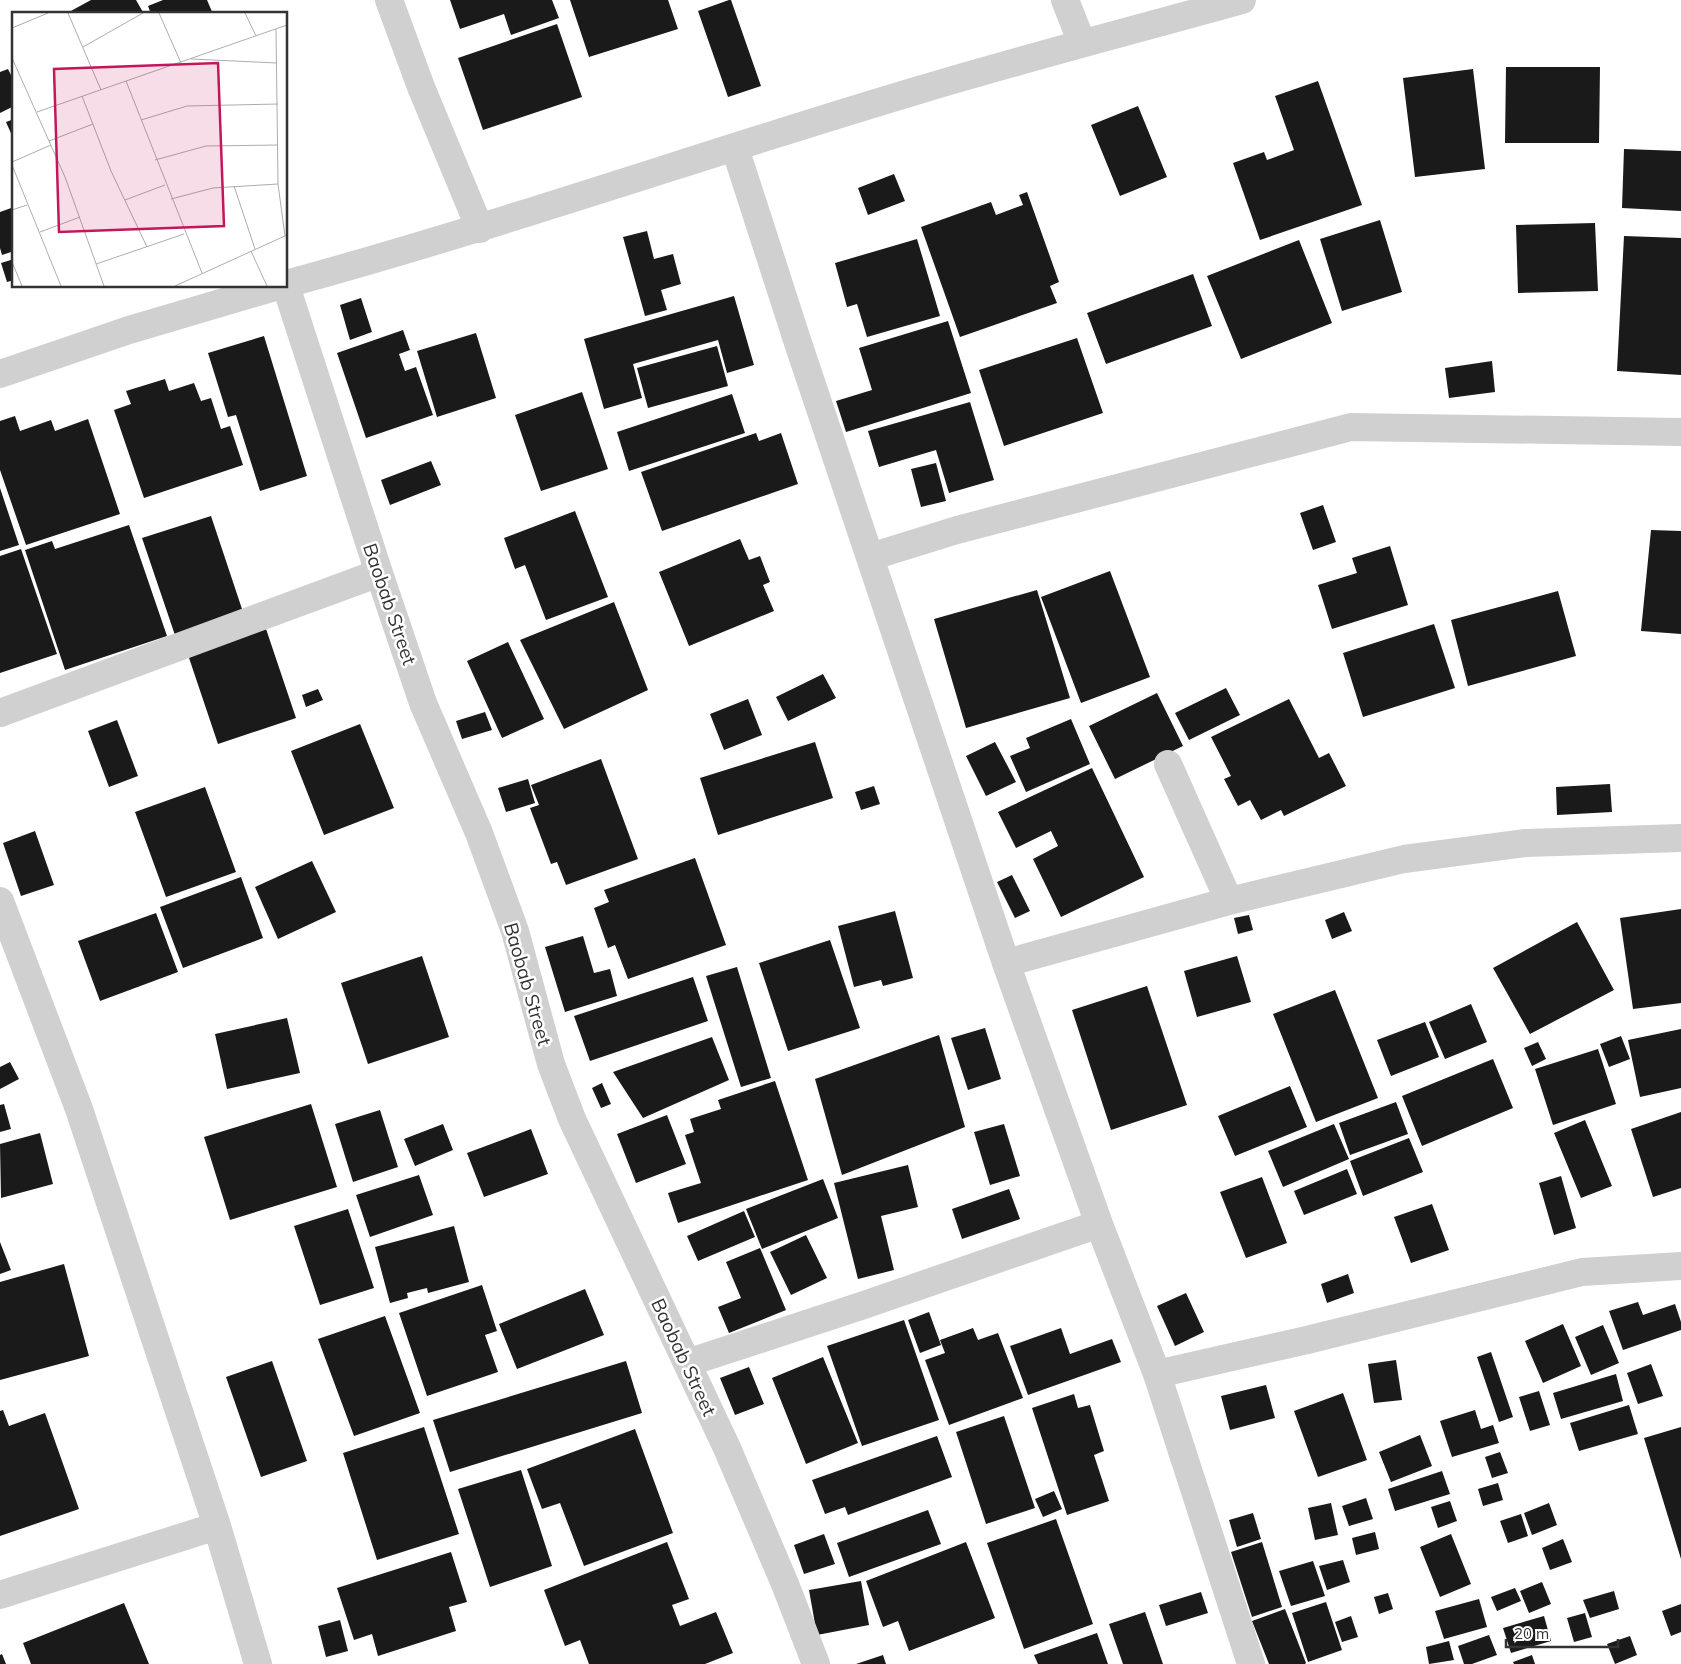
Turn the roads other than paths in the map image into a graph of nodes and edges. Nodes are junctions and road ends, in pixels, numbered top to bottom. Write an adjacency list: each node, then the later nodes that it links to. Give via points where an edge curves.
1 (389, 0): 6 (street, via 421,87)
2 (1064, 0): 4 (street)
3 (1242, 0): 4 (street)
4 (1082, 43): 5 (street, via 918,90)
5 (735, 148): 6 (street); 12 (street)
6 (480, 228): 7 (street)
7 (288, 284)
8 (271, 288): 10 (street, via 129,330)
9 (287, 288): 13 (street, Baobab Street)
10 (0, 374)
11 (1681, 432): 12 (street, via 1351,427 957,530)
12 (870, 557): 19 (street)
13 (379, 573): 14 (street); 22 (street, Baobab Street, via 423,702 479,833 515,931 551,1064 565,1101)
14 (0, 712)
15 (1168, 764): 18 (street)
16 (1681, 838): 18 (street, via 1526,843 1404,858)
17 (0, 901): 24 (street, via 79,1109)
18 (1229, 901): 19 (street)
19 (1006, 963): 20 (street)
20 (1099, 1224): 22 (street); 23 (street)
21 (1681, 1266): 23 (street, via 1582,1272)
22 (687, 1363): 27 (street, Baobab Street, via 727,1448)
23 (1157, 1374): 28 (street)
24 (217, 1526): 25 (street); 26 (street)
25 (0, 1595)
26 (258, 1664)
27 (816, 1664)
28 (1251, 1664)

